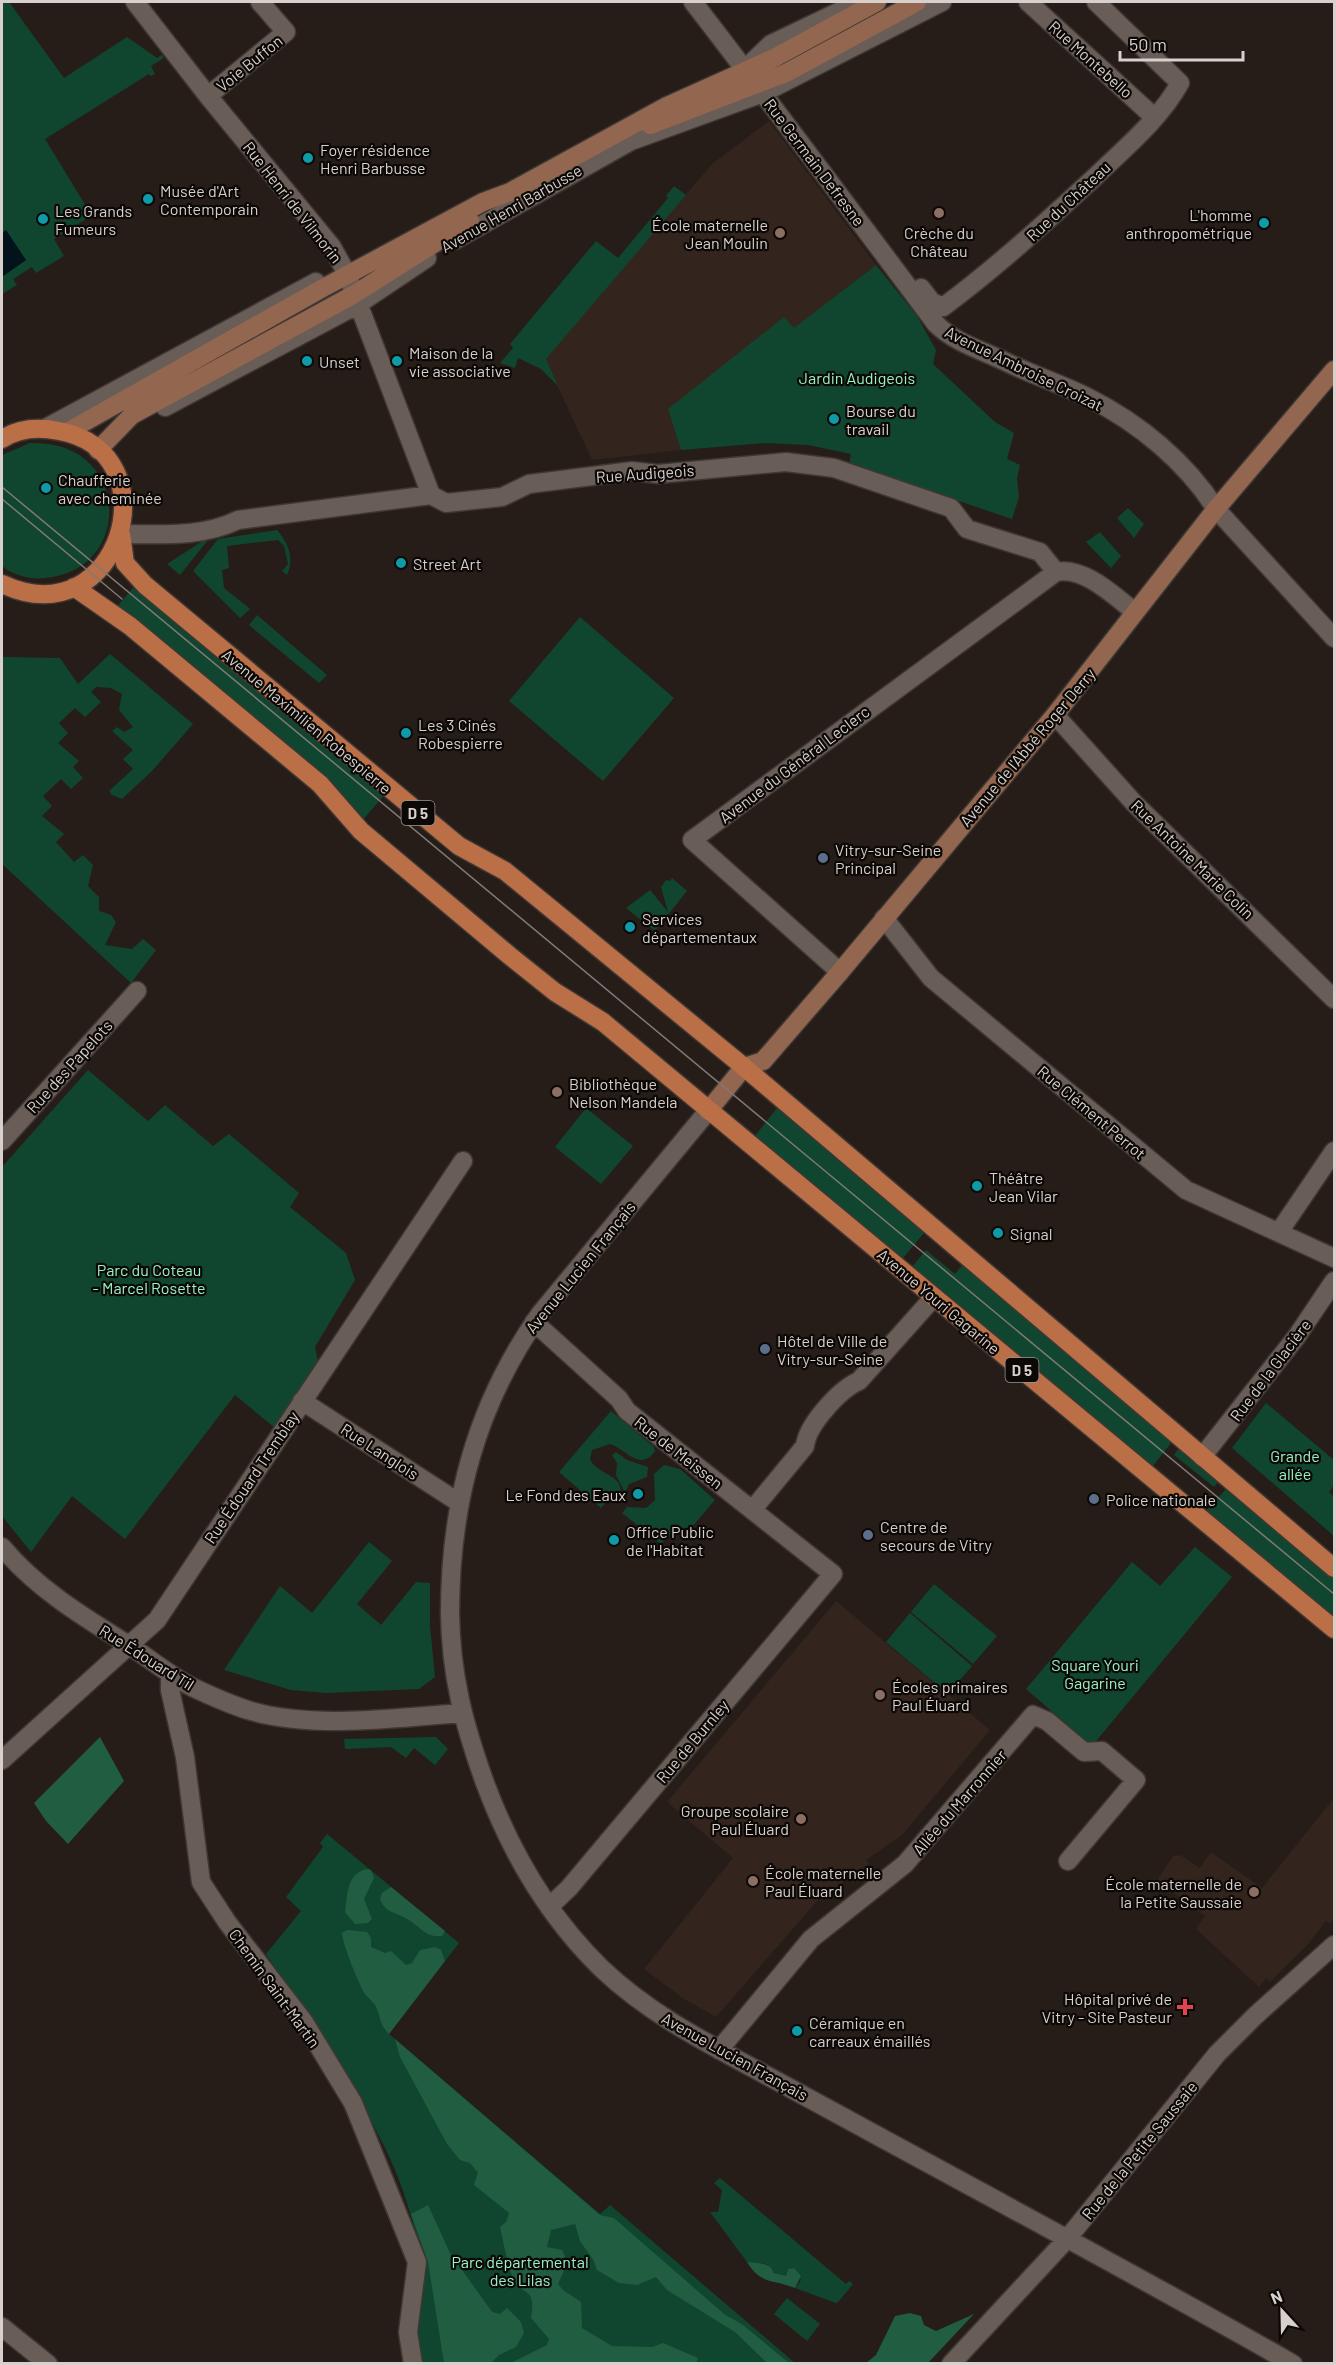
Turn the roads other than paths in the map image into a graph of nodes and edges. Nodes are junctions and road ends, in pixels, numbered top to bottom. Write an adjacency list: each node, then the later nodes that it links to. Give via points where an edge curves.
1 (135, 2): 12 (street, Rue Henri de Vilmorin)
2 (260, 2): 12 (street, Voie Buffon, via 286,32)
3 (693, 2): 10 (street, Rue Germain Defresne)
4 (859, 2): 10 (street, Avenue Henri Barbusse, via 771,44)
5 (877, 2): 10 (main road, Avenue Henri Barbusse, via 776,57)
6 (918, 2): 11 (main road, Avenue Henri Barbusse)
7 (942, 2): 11 (street, Avenue Henri Barbusse)
8 (1028, 2): 13 (street, Rue Montebello)
9 (1096, 2): 13 (street, Rue du Château, via 1180,83)
10 (746, 68): 11 (street, Rue Germain Defresne); 14 (main road, Avenue Henri Barbusse)
11 (760, 89): 14 (main road, Avenue Henri Barbusse); 17 (street, Avenue Henri Barbusse, via 598,158); 18 (street, Rue Germain Defresne, via 898,272 913,278 932,302)
12 (208, 96): 16 (street, Rue Henri de Vilmorin, via 332,247)
13 (1154, 117): 18 (street, Rue du Château)
14 (625, 130): 15 (main road, Avenue Henri Barbusse)
15 (510, 192): 16 (main road, Avenue Henri Barbusse, via 483,202); 17 (main road, Avenue Henri Barbusse)
16 (347, 274): 17 (street, Rue Henri de Vilmorin); 20 (street, Avenue Henri Barbusse, via 319,280); 21 (main road, Avenue Henri Barbusse)
17 (355, 300): 23 (street, Avenue Henri Barbusse, via 130,425); 24 (street, Rue Henri de Vilmorin)
18 (941, 321): 25 (street, Avenue Ambroise Croizat, via 1105,407 1162,447 1202,486)
19 (1335, 370): 25 (main road, Avenue de l'Abbé Roger Derry)
20 (46, 428): 21 (main road); 22 (main road, via 25,430)
21 (67, 432): 23 (main road)
22 (2, 439)
23 (101, 453): 26 (main road, via 116,474 122,493)
24 (431, 495): 26 (street, Rue Audigeois, via 238,520 216,530 184,535); 27 (street, Rue Audigeois, via 446,503 502,497 529,484 632,471 657,474 786,462 834,468 951,508 967,529 1040,552)
25 (1216, 509): 30 (main road, Avenue de l'Abbé Roger Derry); 31 (street, Avenue Ambroise Croizat)
26 (121, 534): 29 (main road, via 100,569); 37 (main road, Avenue Maximilien Robespierre / D 5, via 125,563 194,627 459,846 505,872)
27 (1056, 572): 30 (street, via 1080,573); 34 (street, Avenue du Général Leclerc, via 692,840)
28 (2, 584): 29 (main road, via 36,594)
29 (74, 587): 38 (main road, D 5, via 130,626 320,784 361,831 510,956 555,992 603,1022)
30 (1135, 612): 32 (main road, Avenue de l'Abbé Roger Derry)
31 (1335, 638)
32 (1055, 715): 33 (main road, Avenue de l'Abbé Roger Derry); 36 (street, Rue Antoine Marie Colin, via 1134,803)
33 (884, 918): 34 (main road, Avenue de l'Abbé Roger Derry); 42 (street, Rue Clément Perrot, via 931,978 1186,1190)
34 (840, 972): 37 (main road, Avenue de l'Abbé Roger Derry, via 763,1061)
35 (137, 991): 39 (street, Rue des Papelots)
36 (1335, 999)
37 (744, 1067): 38 (main road, Avenue de l'Abbé Roger Derry); 48 (main road, D 5)
38 (708, 1111): 45 (main road, Avenue Youri Gagarine / D 5); 46 (street, Avenue Lucien Français)
39 (2, 1141)
40 (1335, 1151): 42 (street)
41 (463, 1161): 47 (street, Rue Édouard Tremblay)
42 (1279, 1232): 43 (street, Rue Clément Perrot)
43 (1335, 1258)
44 (1335, 1281): 48 (street, Rue de la Glacière)
45 (934, 1297): 50 (street, via 806,1433 805,1446); 54 (main road, Avenue Youri Gagarine / D 5)
46 (534, 1322): 49 (street, Avenue Lucien Français, via 483,1415); 50 (street, Rue de Meissen, via 619,1399 627,1412)
47 (302, 1401): 49 (street, Rue Langlois); 55 (street, Rue Édouard Tremblay, via 157,1620)
48 (1202, 1457): 52 (main road, D 5)
49 (458, 1502): 57 (street, Avenue Lucien Français, via 450,1566 451,1646)
50 (753, 1509): 53 (street, Rue de Meissen)
51 (2, 1547): 55 (street, Rue Édouard Til, via 17,1566 63,1604)
52 (1335, 1568)
53 (833, 1574): 60 (street, Rue de Burnley)
54 (1335, 1629)
55 (130, 1646): 56 (street, Rue Édouard Til); 58 (street, Rue Édouard Tremblay)
56 (170, 1674): 57 (street, Rue Édouard Til, via 242,1707 292,1718 335,1720); 66 (street, Chemin Saint-Martin, via 201,1882 304,2022 353,2103 417,2262 408,2332)
57 (461, 1713): 60 (street, Avenue Lucien Français, via 495,1811 529,1878)
58 (2, 1760)
59 (1068, 1861): 62 (street, Allée du Marronnier, via 1136,1780 1102,1751 1084,1752 1047,1721 1033,1715 905,1864 811,1939)
60 (549, 1907): 62 (street, Avenue Lucien Français, via 603,1970 679,2029)
61 (1335, 1945): 63 (street, Rue de la Petite Saussaie, via 1217,2054)
62 (720, 2050): 63 (street, Avenue Lucien Français)
63 (1067, 2239): 67 (street, Rue de la Petite Saussaie); 68 (street, Avenue Lucien Français)
64 (2, 2327): 65 (street)
65 (48, 2364)
66 (413, 2364)
67 (951, 2364)
68 (1293, 2364)

